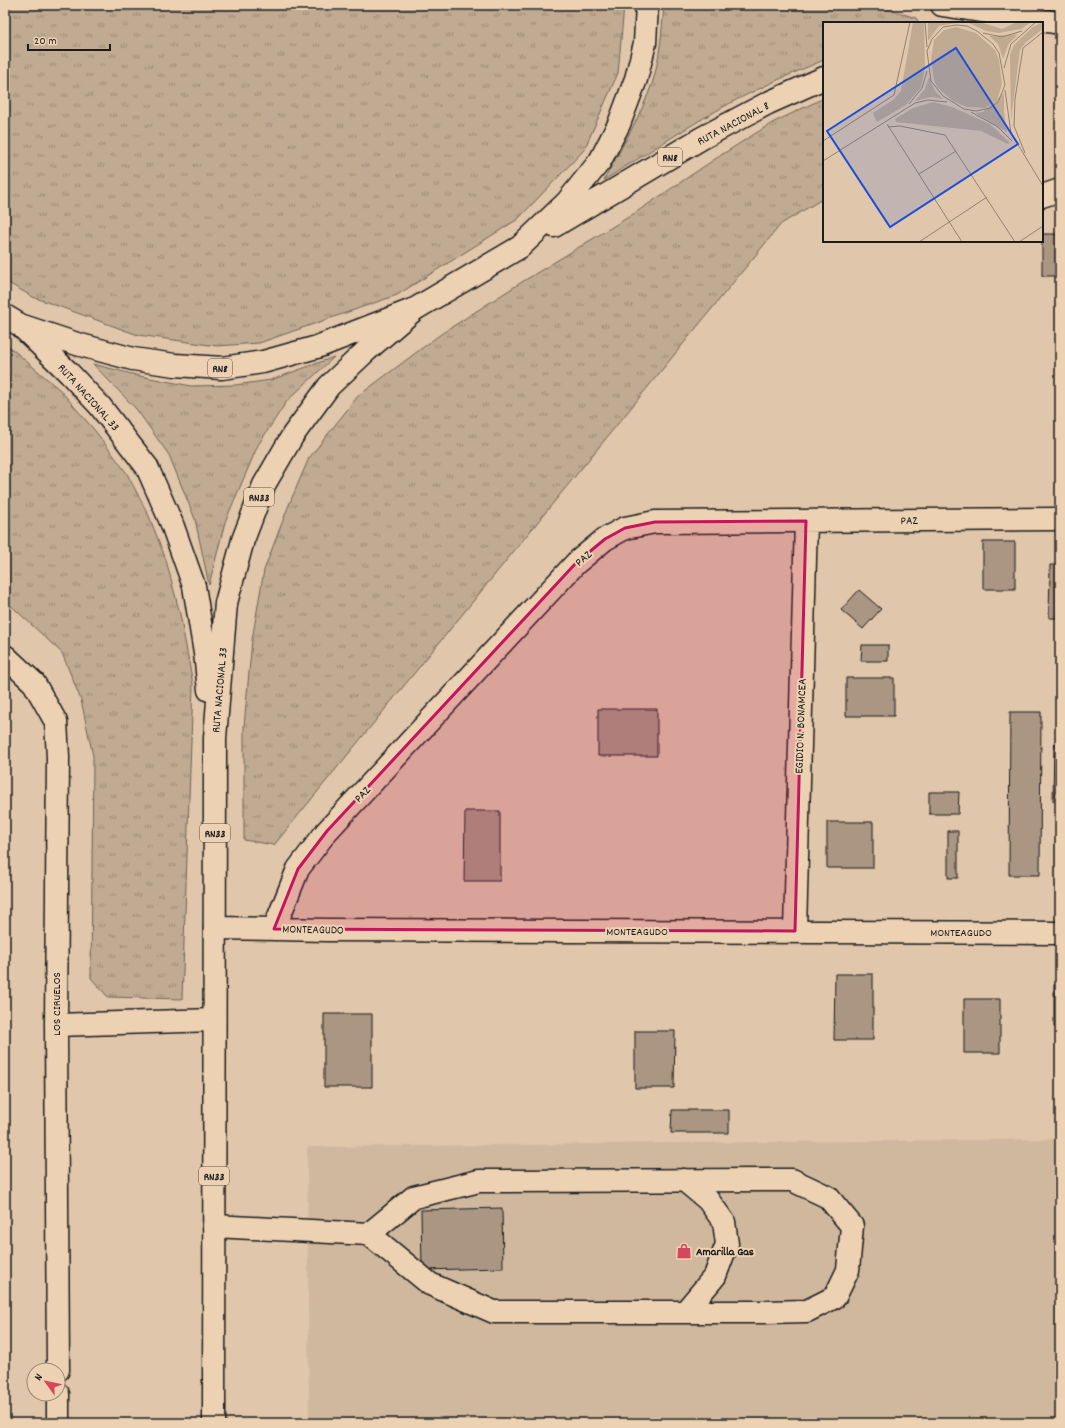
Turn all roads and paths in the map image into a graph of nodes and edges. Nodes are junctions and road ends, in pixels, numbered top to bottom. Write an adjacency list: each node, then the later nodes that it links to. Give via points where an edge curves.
1 (647, 5): 8 (main road, RN8, via 645,44 636,80 619,124 600,161 572,196)
2 (942, 5): 3 (main road)
3 (1060, 24): 4 (main road)
4 (1043, 27)
5 (823, 78): 8 (main road, RUTA NACIONAL 8 / RN8, via 702,138)
6 (1060, 190): 7 (main road)
7 (1043, 196)
8 (520, 247): 9 (main road, RN8)
9 (416, 309): 10 (main road, RN8, via 317,347 263,362 222,368 174,366 133,359 77,344); 14 (main road, RUTA NACIONAL 33 / RN33, via 329,386 293,435 264,485 243,540 226,603)
10 (13, 320): 14 (main road, RUTA NACIONAL 33 / RN33, via 100,406 147,467 172,524 194,586)
11 (1060, 519): 12 (main road, PAZ)
12 (806, 521): 16 (main road, PAZ, via 655,522 625,528 605,539 576,563 327,831 298,869); 17 (main road, EGIDIO N. BONAMCEA)
13 (5, 656): 20 (main road, LOS CIRUELOS, via 34,684 56,722)
14 (215, 738): 15 (main road, RN33)
15 (215, 928): 16 (main road, MONTEAGUDO); 19 (main road, RN33)
16 (274, 929): 17 (main road, MONTEAGUDO)
17 (795, 931): 18 (main road, MONTEAGUDO)
18 (1060, 933)
19 (214, 1020): 20 (main road); 22 (main road, RN33)
20 (56, 1025): 25 (main road, LOS CIRUELOS)
21 (684, 1180): 23 (main road, via 479,1181 414,1197); 24 (main road, via 708,1200 724,1222 727,1244 715,1276); 24 (main road, via 792,1180 828,1196 852,1226 848,1270 835,1297 806,1311)
22 (214, 1226): 23 (main road); 28 (main road, RN33)
23 (369, 1234): 24 (main road, via 430,1284 494,1312)
24 (685, 1312)
25 (58, 1362)
26 (58, 1402): 27 (main road)
27 (58, 1423)
28 (214, 1423)

